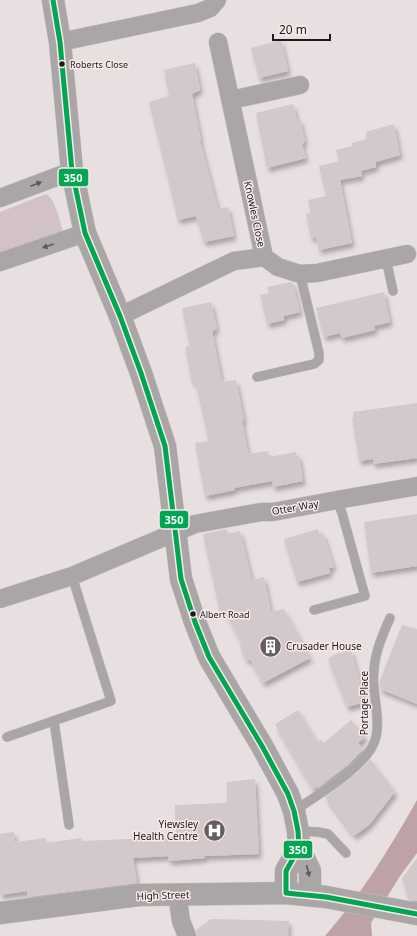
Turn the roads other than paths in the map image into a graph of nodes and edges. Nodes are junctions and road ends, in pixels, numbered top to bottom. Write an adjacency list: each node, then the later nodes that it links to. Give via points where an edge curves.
1 (53, 0): 3 (street)
2 (217, 0): 3 (street, via 210,8 198,13)
3 (60, 42): 7 (street)
4 (218, 42): 6 (street, Knowles Close)
5 (300, 85): 6 (street)
6 (231, 100): 11 (street, Knowles Close)
7 (72, 170): 8 (street, one-way to 7); 9 (street)
8 (0, 198)
9 (85, 233): 13 (street, one-way to 13); 16 (street)
10 (408, 254): 12 (street)
11 (264, 257): 14 (street, via 278,267); 16 (street, Knowles Close, via 234,261)
12 (386, 259): 14 (street); 15 (lane)
13 (0, 262)
14 (300, 274): 17 (lane, via 319,360 314,364)
15 (393, 291)
16 (120, 316): 20 (street, via 165,446)
17 (257, 377)
18 (417, 486): 19 (street, Otter Way)
19 (336, 500): 20 (street, Otter Way, via 195,524); 23 (lane, via 365,596)
20 (174, 532): 21 (street); 28 (street, via 181,579 209,656 288,794)
21 (72, 576): 22 (street); 25 (lane, via 111,701)
22 (0, 600)
23 (314, 610)
24 (390, 618): 28 (lane, Portage Place, via 380,642 374,670 377,710 375,741 364,758 323,791)
25 (54, 721): 26 (lane); 27 (lane)
26 (7, 737)
27 (69, 825)
28 (297, 830): 29 (lane, via 328,834); 30 (street, via 286,871); 32 (street, one-way to 32)
29 (346, 853)
30 (286, 893): 31 (street, High Street); 32 (street, High Street)
31 (177, 894): 33 (street, High Street, via 138,895); 35 (street, via 181,921)
32 (318, 896): 34 (street, High Street)
33 (0, 913)
34 (408, 913)
35 (188, 936)

